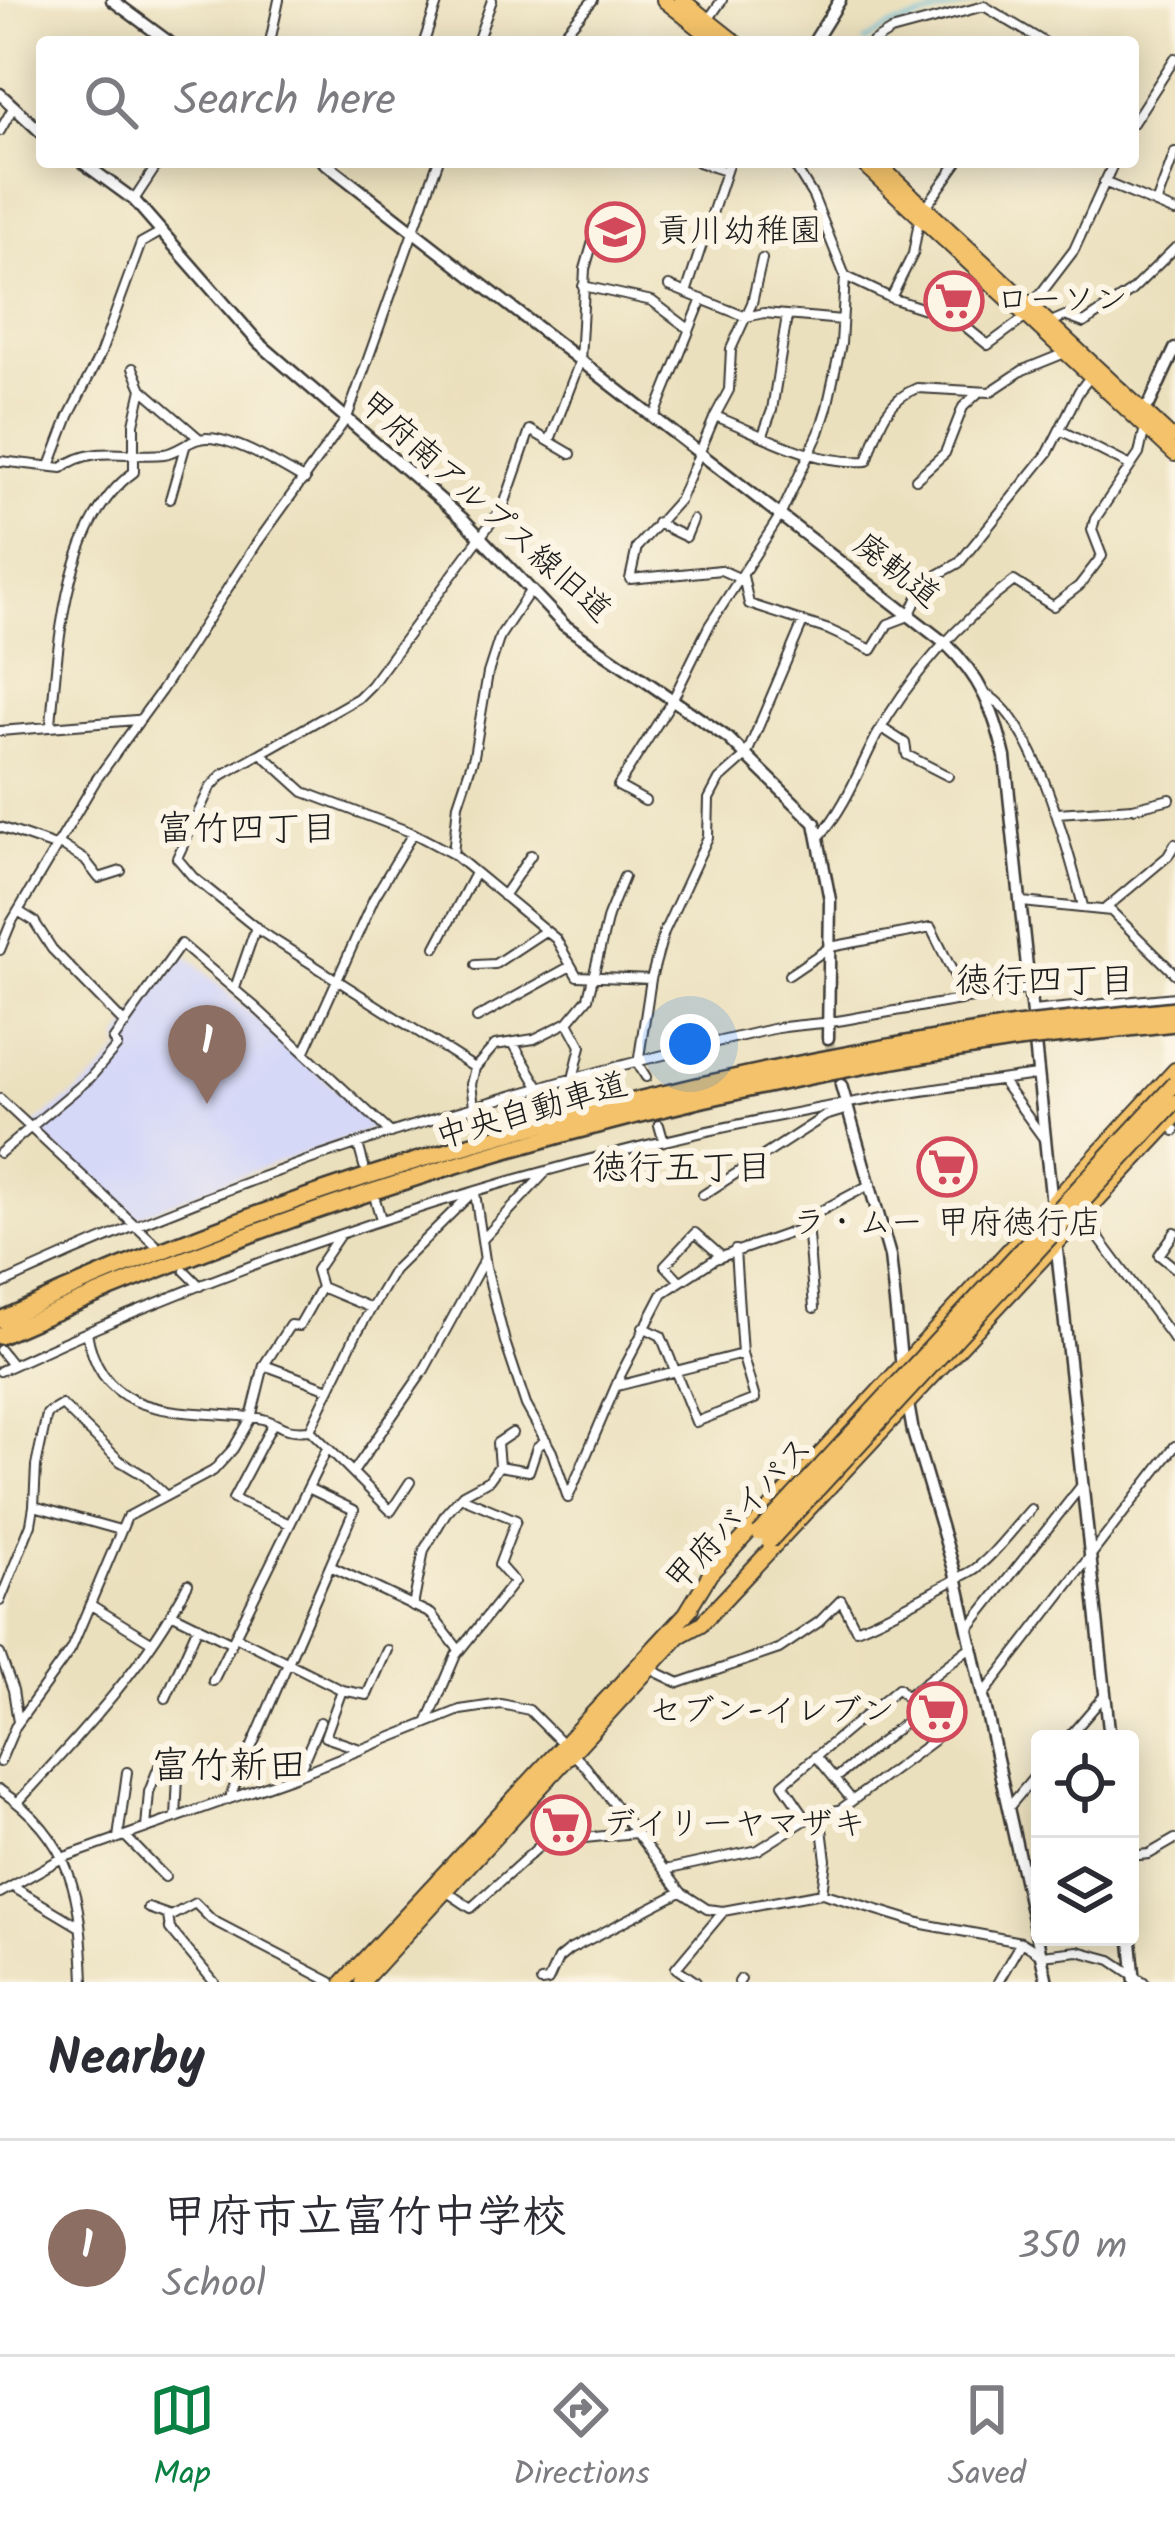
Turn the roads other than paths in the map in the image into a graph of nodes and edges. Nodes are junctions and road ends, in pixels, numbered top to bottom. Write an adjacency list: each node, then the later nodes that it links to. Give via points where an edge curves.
1 (112, 0): 11 (street)
2 (279, 0): 12 (street)
3 (438, 0): 13 (street)
4 (492, 0): 14 (street)
5 (593, 0): 15 (street)
6 (664, 0): 16 (main road)
7 (722, 0): 10 (street)
8 (840, 0): 18 (street)
9 (686, 1): 10 (main road)
10 (708, 20): 17 (main road)
11 (161, 36)
12 (271, 36)
13 (426, 36)
14 (479, 36)
15 (562, 36)
16 (709, 36)
17 (728, 36)
18 (818, 36)
19 (883, 36): 20 (street, via 984,6)
20 (1034, 36)
21 (1175, 58): 24 (street)
22 (0, 94): 23 (street)
23 (14, 106): 25 (street); 26 (street)
24 (1139, 112)
25 (36, 127)
26 (0, 131)
27 (1175, 152): 40 (street)
28 (90, 168): 39 (street, 甲府南アルプス線旧道)
29 (155, 168): 39 (street)
30 (332, 168): 45 (street, 廃軌道)
31 (436, 168): 45 (street)
32 (727, 168): 51 (street)
33 (796, 168): 48 (street)
34 (869, 168): 41 (main road)
35 (882, 168): 41 (main road)
36 (954, 168): 41 (street)
37 (1111, 168): 38 (street)
38 (1104, 182): 40 (street); 54 (street, via 1074,250)
39 (134, 200): 44 (street, 甲府南アルプス線旧道)
40 (1156, 204): 42 (street)
41 (923, 210): 52 (street, via 914,254); 54 (main road)
42 (1175, 212)
43 (594, 222): 49 (street)
44 (161, 232): 68 (street, 甲府南アルプス線旧道, via 260,343); 83 (street, via 141,243)
45 (413, 232): 62 (street, 廃軌道); 68 (street)
46 (1175, 248): 58 (street, via 1084,323 1065,316)
47 (762, 259): 55 (street)
48 (845, 276): 52 (street); 57 (street)
49 (583, 286): 59 (street, via 652,301); 62 (street)
50 (669, 286): 51 (street)
51 (686, 293): 53 (street)
52 (891, 298): 54 (street, via 956,319 988,345)
53 (702, 299): 55 (street); 59 (street)
54 (1030, 310): 58 (main road); 61 (main road)
55 (744, 316): 56 (street); 67 (street, via 731,350 729,391)
56 (787, 316): 57 (street); 72 (street)
57 (842, 320): 80 (street)
58 (1051, 322): 70 (main road)
59 (689, 328): 69 (street)
60 (1175, 349): 70 (street)
61 (1066, 352): 64 (main road); 66 (street)
62 (580, 361): 69 (street, 廃軌道); 74 (street)
63 (133, 368): 65 (street)
64 (1091, 376): 70 (main road); 71 (street)
65 (142, 389): 73 (street); 77 (street)
66 (979, 392): 80 (street, via 917,388 896,398 866,461); 85 (street, via 962,407 945,453)
67 (715, 416): 72 (street); 78 (street)
68 (347, 418): 86 (street); 91 (street, 甲府南アルプス線旧道)
69 (654, 418): 78 (street, 廃軌道)
70 (1142, 418): 75 (main road); 81 (main road); 84 (street)
71 (1062, 431): 84 (street); 94 (street, via 958,563 925,582)
72 (764, 435): 80 (street)
73 (200, 439): 76 (street); 86 (street, via 258,455)
74 (550, 440): 79 (street); 91 (street, via 530,430 504,505)
75 (1175, 441)
76 (185, 445): 77 (street, via 166,454); 87 (street)
77 (133, 452): 83 (street); 100 (street, via 134,472 109,494 69,584)
78 (699, 452): 88 (street, 廃軌道); 90 (street, via 680,499)
79 (571, 454)
80 (809, 454): 88 (street)
81 (1175, 454)
82 (0, 461): 83 (street)
83 (50, 466)
84 (1132, 466): 96 (street, via 1095,519 1102,556 1079,586 1053,606 1014,581)
85 (916, 479)
86 (305, 480): 99 (street)
87 (170, 499)
88 (780, 516): 92 (street); 94 (street, 廃軌道)
89 (693, 520): 90 (street, via 686,537)
90 (657, 524): 92 (street, via 637,547 630,579 721,570)
91 (483, 538): 93 (street, 甲府南アルプス線旧道); 103 (street, via 358,698)
92 (742, 577): 95 (street, via 749,604); 98 (street)
93 (530, 591): 98 (street, 甲府南アルプス線旧道, via 564,625); 114 (street, via 488,673)
94 (909, 616): 95 (street, via 888,624 872,650); 96 (street, 廃軌道)
95 (803, 622): 104 (street)
96 (946, 644): 97 (street, 廃軌道); 101 (street)
97 (986, 694): 108 (street, via 1011,713); 120 (street, 廃軌道, via 1005,757)
98 (673, 699): 104 (street, 甲府南アルプス線旧道); 107 (street, via 618,786)
99 (136, 720): 100 (street); 112 (street)
100 (51, 724): 102 (street)
101 (882, 728): 105 (street, via 907,755); 111 (street)
102 (0, 730)
103 (261, 753): 110 (street, via 304,792); 124 (street, via 211,788 177,858)
104 (746, 756): 111 (street, 甲府南アルプス線旧道); 134 (street, via 709,799 708,837)
105 (948, 776)
106 (1170, 800): 108 (street)
107 (645, 801)
108 (1057, 813): 121 (street)
109 (0, 826): 112 (street)
110 (413, 833): 114 (street); 135 (street)
111 (820, 836): 126 (street)
112 (57, 844): 116 (street, via 100,878); 123 (street)
113 (1175, 844): 122 (street)
114 (453, 854): 117 (street)
115 (531, 855): 119 (street)
116 (121, 872)
117 (476, 873): 119 (street); 127 (street)
118 (624, 877): 133 (street)
119 (503, 896): 125 (street)
120 (1022, 902): 121 (street); 137 (street, 廃軌道)
121 (1083, 906): 122 (street)
122 (1105, 909): 131 (street)
123 (18, 911): 128 (street); 146 (street)
124 (256, 927): 135 (street); 136 (street)
125 (545, 931): 129 (street, via 495,964); 130 (street)
126 (830, 946): 132 (street); 139 (street, via 931,928); 144 (street)
127 (436, 947)
128 (0, 950)
129 (476, 965)
130 (569, 967): 133 (street); 142 (street)
131 (1175, 974)
132 (788, 975)
133 (592, 978): 134 (street); 143 (street, via 588,998)
134 (651, 979): 151 (street)
135 (336, 981): 150 (street); 152 (street)
136 (235, 989): 146 (street, via 181,944); 150 (street)
137 (1029, 989): 139 (street); 141 (street, 廃軌道)
138 (1175, 997): 141 (street)
139 (966, 998): 144 (street)
140 (1175, 1009): 147 (highway, 中央自動車道, bridge)
141 (1032, 1012): 154 (street, 廃軌道)
142 (477, 1018)
143 (568, 1022): 149 (street); 156 (street, via 581,1046)
144 (827, 1023): 148 (street); 151 (street)
145 (1175, 1023): 147 (highway, 中央自動車道, bridge)
146 (125, 1024): 167 (street, via 90,1078)
147 (1017, 1034): 199 (highway, 中央自動車道, via 781,1066 454,1147 253,1216); 203 (highway, 中央自動車道, via 548,1136 256,1231)
148 (828, 1038)
149 (512, 1042): 152 (street, via 495,1046); 159 (street)
150 (304, 1052): 168 (street)
151 (638, 1064): 155 (street); 156 (street)
152 (475, 1068): 164 (street)
153 (1175, 1070): 179 (main road)
154 (1038, 1075): 157 (street); 170 (street, 廃軌道)
155 (646, 1077)
156 (573, 1079): 159 (street)
157 (1001, 1080): 163 (street); 170 (street)
158 (1175, 1083): 232 (main road, 甲府バイパス, bridge)
159 (538, 1085): 164 (street)
160 (841, 1085): 163 (street)
161 (0, 1099): 167 (street)
162 (1175, 1102): 232 (main road, 甲府バイパス, bridge)
163 (847, 1105): 169 (street); 175 (street); 177 (street)
164 (474, 1106): 168 (street)
165 (1175, 1117): 187 (main road)
166 (659, 1125): 169 (street)
167 (29, 1126): 172 (street); 182 (street)
168 (391, 1133): 171 (street)
169 (663, 1139): 174 (street)
170 (1045, 1141): 179 (street, 廃軌道)
171 (358, 1144): 173 (street); 182 (street)
172 (0, 1153)
173 (364, 1166)
174 (546, 1172): 176 (street); 185 (street)
175 (871, 1184): 181 (street); 206 (street, via 890,1256)
176 (473, 1193): 180 (street); 185 (street); 197 (street, via 394,1270)
177 (703, 1196)
178 (375, 1199): 180 (street)
179 (1052, 1201): 187 (street, 廃軌道); 206 (main road)
180 (381, 1219): 183 (street)
181 (807, 1222): 188 (street, via 778,1240); 198 (street)
182 (136, 1226): 186 (street); 194 (street)
183 (341, 1232): 195 (street); 196 (street, via 316,1270)
184 (1175, 1232): 191 (street, via 1159,1255)
185 (483, 1239): 190 (street)
186 (155, 1244)
187 (1056, 1247): 202 (street, via 1089,1219); 213 (main road); 224 (street, 廃軌道)
188 (735, 1250): 189 (street); 205 (street)
189 (722, 1256): 193 (street); 193 (street, via 694,1233 664,1264)
190 (485, 1259): 218 (street, via 520,1388); 222 (street, via 424,1370)
191 (1175, 1268)
192 (185, 1271): 195 (street)
193 (680, 1281): 200 (street)
194 (0, 1285)
195 (200, 1286): 201 (street)
196 (322, 1287): 197 (street); 208 (street)
197 (371, 1308): 212 (street)
198 (814, 1308)
199 (0, 1319)
200 (643, 1327): 210 (street, via 661,1336); 211 (street)
201 (87, 1332): 207 (street); 214 (street, via 94,1367 138,1405)
202 (1174, 1335)
203 (0, 1336)
204 (0, 1350): 207 (street)
205 (742, 1354): 210 (street); 210 (street, via 755,1399 697,1422)
206 (902, 1364): 213 (street); 241 (main road, via 710,1574)
207 (12, 1365): 209 (street)
208 (264, 1365): 212 (street); 214 (street)
209 (0, 1371)
210 (674, 1371): 211 (street)
211 (616, 1387): 218 (street, via 568,1498)
212 (329, 1389): 216 (street)
213 (908, 1405): 235 (street); 244 (main road, via 701,1624)
214 (250, 1418): 215 (street); 226 (street, via 213,1471)
215 (272, 1425): 216 (street); 230 (street, via 233,1499)
216 (310, 1430): 220 (street)
217 (512, 1433): 221 (street, via 497,1443)
218 (546, 1440): 221 (street, via 529,1471)
219 (1175, 1446): 233 (street)
220 (327, 1449): 222 (street); 225 (street)
221 (500, 1466): 227 (street)
222 (353, 1471): 223 (street, via 391,1511)
223 (410, 1482)
224 (1083, 1484): 233 (street, 廃軌道); 243 (street)
225 (308, 1488): 230 (street); 234 (street, via 354,1510)
226 (166, 1496): 228 (street, via 62,1405 47,1414); 231 (street, via 127,1517)
227 (461, 1497): 239 (street, via 424,1550); 249 (street, via 516,1520 499,1565 512,1588)
228 (34, 1506): 231 (street); 237 (street)
229 (1031, 1509): 235 (street, via 972,1571)
230 (290, 1524): 245 (street)
231 (120, 1530): 238 (street)
232 (764, 1537): 241 (main road, 甲府バイパス); 244 (main road, 甲府バイパス)
233 (1090, 1553): 255 (street); 256 (street, 廃軌道)
234 (330, 1566): 239 (street); 251 (street)
235 (956, 1576): 243 (street); 252 (street, via 856,1629 841,1600 779,1648 692,1680 679,1683)
236 (188, 1584): 240 (street)
237 (0, 1601)
238 (91, 1605): 246 (street); 262 (street)
239 (413, 1606): 249 (street, via 431,1614)
240 (171, 1613): 242 (street); 246 (street)
241 (685, 1615): 266 (main road, 甲府バイパス)
242 (198, 1626): 245 (street); 257 (street)
243 (969, 1628): 247 (street)
244 (679, 1636): 252 (main road, 甲府バイパス)
245 (233, 1639): 251 (street); 253 (street)
246 (151, 1642): 276 (street)
247 (973, 1645): 255 (street); 258 (street)
248 (386, 1650): 254 (street, via 367,1694)
249 (459, 1650): 261 (street)
250 (1, 1658): 262 (street)
251 (289, 1661): 254 (street); 274 (street)
252 (649, 1669): 266 (main road, 甲府バイパス)
253 (213, 1681)
254 (342, 1690): 265 (street, via 325,1737)
255 (984, 1694): 277 (street)
256 (1105, 1695): 263 (street); 264 (street, 廃軌道)
257 (166, 1697)
258 (906, 1697): 259 (street); 267 (street, via 898,1688)
259 (919, 1711): 271 (street); 275 (street, via 934,1740)
260 (320, 1722): 270 (street)
261 (427, 1722): 265 (street); 266 (street, via 516,1705)
262 (18, 1724): 268 (street)
263 (1075, 1730)
264 (1109, 1730)
265 (360, 1749): 270 (street)
266 (569, 1749): 282 (street); 290 (main road, 甲府バイパス); 305 (main road, 甲府バイパス)
267 (816, 1756): 271 (street); 280 (street, via 783,1784)
268 (0, 1762)
269 (127, 1772): 283 (street)
270 (297, 1775): 274 (street)
271 (835, 1779): 275 (street)
272 (1031, 1781): 277 (street)
273 (0, 1790): 276 (street)
274 (229, 1799): 279 (street)
275 (852, 1800): 278 (street)
276 (18, 1802): 286 (street, via 50,1833)
277 (1009, 1807): 300 (street)
278 (820, 1814): 280 (street); 293 (street)
279 (176, 1818): 281 (street); 281 (street, via 178,1776 159,1766)
280 (807, 1819): 287 (street, via 758,1850)
281 (146, 1828): 283 (street)
282 (637, 1833): 287 (street); 290 (street, via 544,1842 471,1908)
283 (121, 1837): 286 (street); 288 (street)
284 (1175, 1839): 285 (street)
285 (1139, 1855)
286 (62, 1858): 289 (street); 297 (street)
287 (665, 1870): 291 (street)
288 (165, 1877)
289 (12, 1886): 292 (street); 297 (street)
290 (445, 1891): 306 (main road, 甲府バイパス)
291 (681, 1892): 295 (street); 307 (street, via 569,1950)
292 (0, 1893)
293 (822, 1893): 295 (street); 298 (street)
294 (148, 1908): 296 (street)
295 (724, 1911): 308 (street, via 676,1968)
296 (168, 1916): 303 (street); 304 (street, via 195,1903 212,1920)
297 (80, 1927): 302 (street)
298 (1021, 1942): 300 (street); 309 (street)
299 (1132, 1946): 301 (street)
300 (1042, 1955): 301 (street, via 1078,1951 1111,1960); 310 (street)
301 (1138, 1980)
302 (85, 1982)
303 (214, 1982)
304 (332, 1982)
305 (343, 1982)
306 (362, 1982)
307 (542, 1982)
308 (696, 1982)
309 (998, 1982)
310 (1047, 1982)

